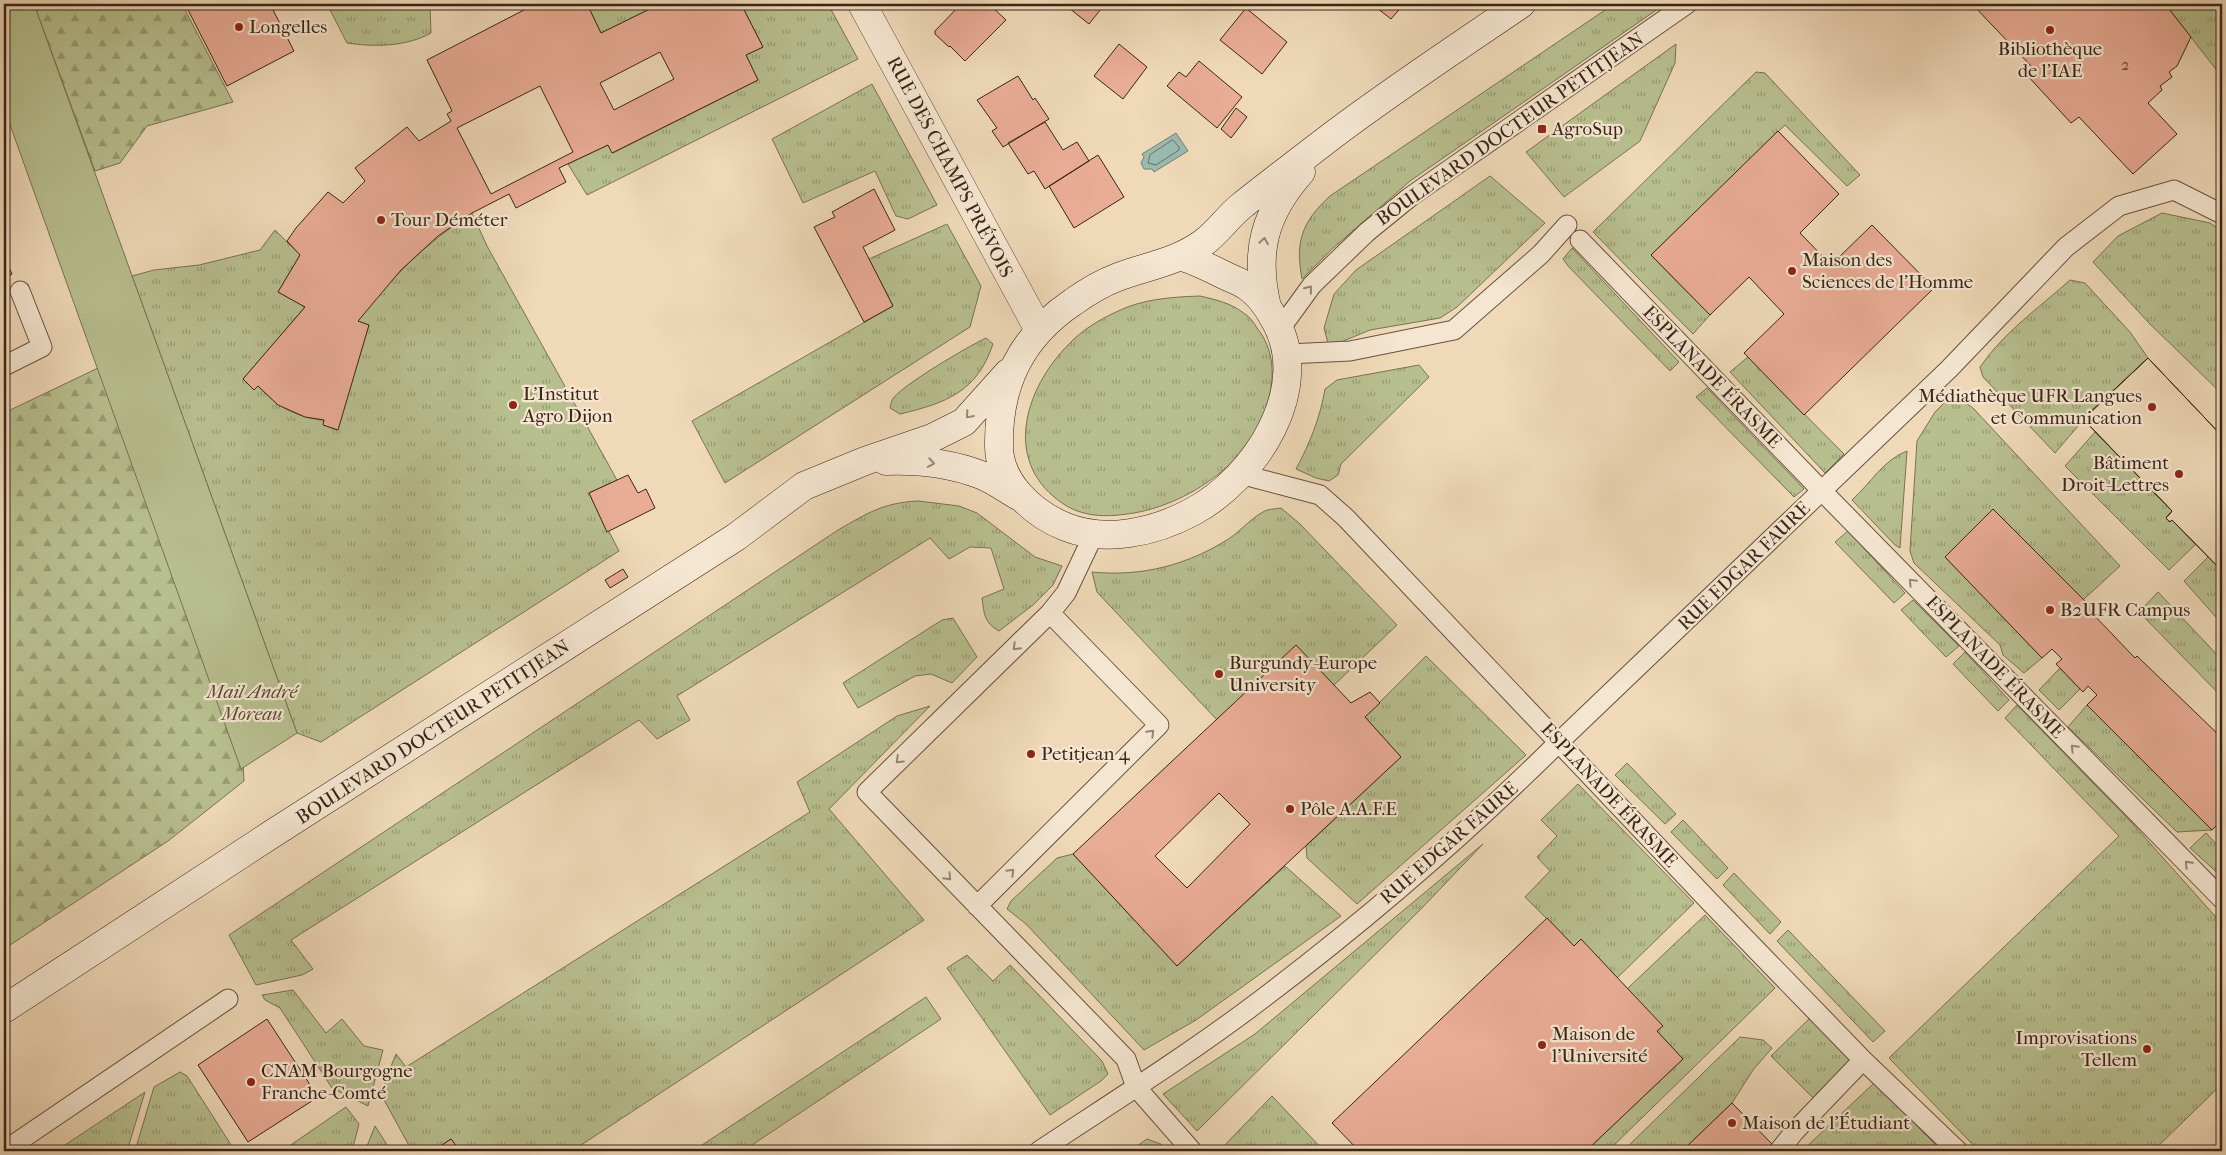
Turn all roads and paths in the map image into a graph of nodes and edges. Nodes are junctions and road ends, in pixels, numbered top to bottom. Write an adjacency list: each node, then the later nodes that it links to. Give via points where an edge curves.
1 (862, 4): 10 (main road, RUE DES CHAMPS PRÉVOIS)
2 (1521, 4): 4 (main road)
3 (1687, 4): 11 (lane, BOULEVARD DOCTEUR PETITJEAN, one-way to 3, via 1312,285 1410,196)
4 (1336, 132): 8 (main road, via 1237,210 1202,244); 11 (main road, one-way to 4, via 1261,281 1264,237 1271,215 1287,188)
5 (2222, 214): 16 (lane, RUE EDGAR FAURE, via 2174,190 2119,206 2066,247 1949,369)
6 (1568, 225): 11 (lane, via 1541,254 1454,330 1350,351)
7 (1580, 240): 16 (lane, ESPLANADE ÉRASME)
8 (1183, 256): 10 (main road, via 1104,283 1061,310); 11 (main road, via 1249,287)
9 (20, 290): 12 (lane, via 42,347)
10 (1039, 330): 13 (main road)
11 (1278, 330): 15 (main road, via 1287,386 1278,418)
12 (4, 366)
13 (1014, 366): 14 (main road, BOULEVARD DOCTEUR PETITJEAN, one-way to 14, via 964,422 932,438); 17 (main road, via 1002,405 999,454 1006,476)
14 (865, 461): 17 (main road, BOULEVARD DOCTEUR PETITJEAN, one-way to 17, via 916,460 964,470 982,475); 24 (main road, BOULEVARD DOCTEUR PETITJEAN, via 804,486 736,537)
15 (1240, 474): 18 (main road, via 1195,511 1169,523 1141,532); 20 (lane, ESPLANADE ÉRASME, via 1320,495 1346,518)
16 (1822, 491): 20 (lane, RUE EDGAR FAURE); 21 (lane, ESPLANADE ÉRASME, one-way to 16)
17 (1021, 498): 18 (main road, via 1066,527)
18 (1094, 534): 19 (lane, via 1066,592)
19 (1050, 613): 22 (lane, one-way to 19, via 1159,725); 22 (lane, one-way to 22, via 867,792)
20 (1559, 742): 25 (lane, ESPLANADE ÉRASME); 26 (lane, RUE EDGAR FAURE, via 1500,800 1361,920 1258,1002)
21 (2222, 899)
22 (977, 906): 26 (lane, via 1126,1059)
23 (228, 999): 27 (lane)
24 (4, 1010)
25 (1863, 1060): 30 (lane); 31 (lane, ESPLANADE ÉRASME)
26 (1136, 1087): 28 (lane, RUE EDGAR FAURE); 29 (lane)
27 (4, 1151)
28 (1039, 1151)
29 (1192, 1151)
30 (1778, 1151)
31 (1958, 1151)

